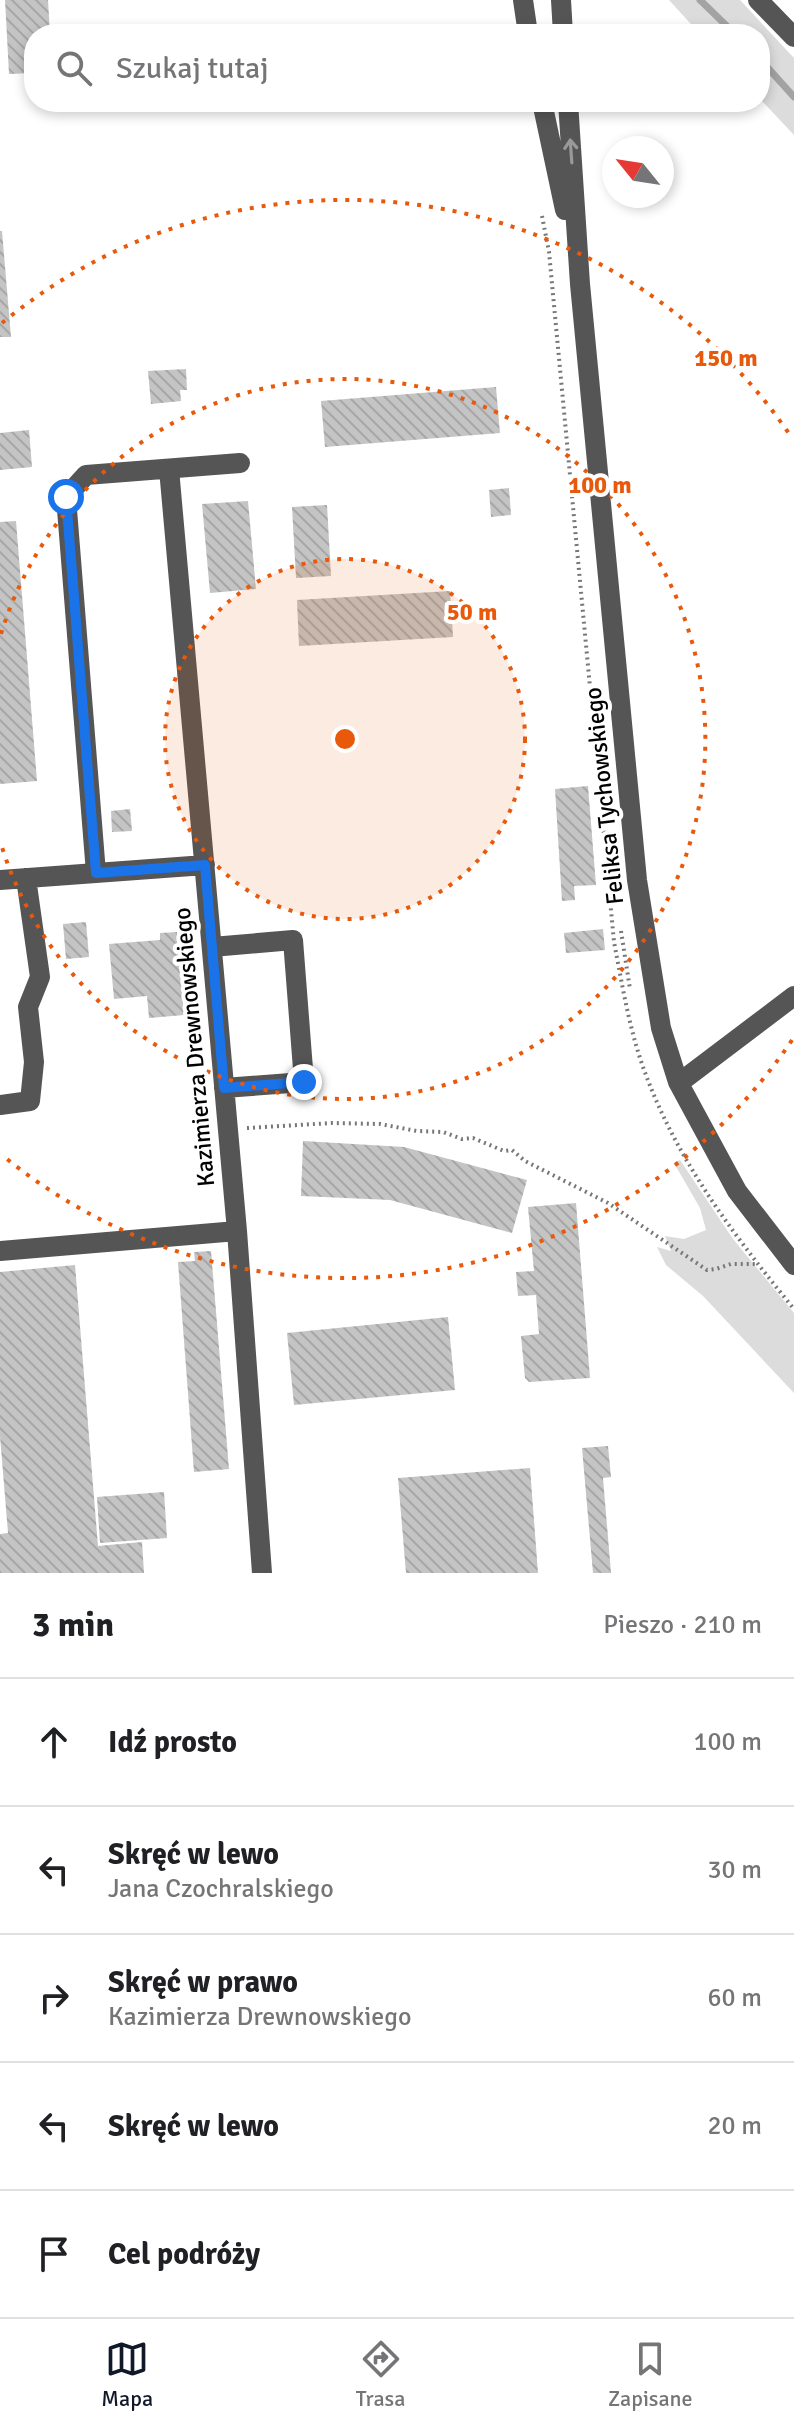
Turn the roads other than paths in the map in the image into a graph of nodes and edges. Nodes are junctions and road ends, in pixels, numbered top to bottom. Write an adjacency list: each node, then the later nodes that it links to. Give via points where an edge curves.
1 (523, 0): 4 (street)
2 (561, 0): 5 (street)
3 (758, 0): 6 (street)
4 (527, 24)
5 (562, 24)
6 (794, 37)
7 (544, 112): 9 (street, Feliksa Tychowskiego)
8 (569, 112): 9 (street, Feliksa Tychowskiego, one-way to 8)
9 (580, 284): 18 (street, Feliksa Tychowskiego, via 637,880 661,1028)
10 (240, 463): 11 (street)
11 (169, 469): 12 (street, Kazimierza Drewnowskiego); 13 (street, via 86,475 66,497)
12 (205, 865): 13 (street); 16 (street, Kazimierza Drewnowskiego)
13 (96, 873): 14 (street)
14 (26, 878): 15 (street); 20 (street, via 40,977 28,1007 32,1089 30,1101)
15 (0, 880)
16 (212, 947): 19 (street, Kazimierza Drewnowskiego); 19 (street, via 293,940 304,1082)
17 (794, 996): 18 (street)
18 (679, 1083): 23 (street, Feliksa Tychowskiego, via 737,1191)
19 (224, 1088): 21 (street, Kazimierza Drewnowskiego)
20 (0, 1105)
21 (237, 1231): 22 (street); 24 (street, Kazimierza Drewnowskiego)
22 (0, 1251)
23 (794, 1265)
24 (262, 1573)

